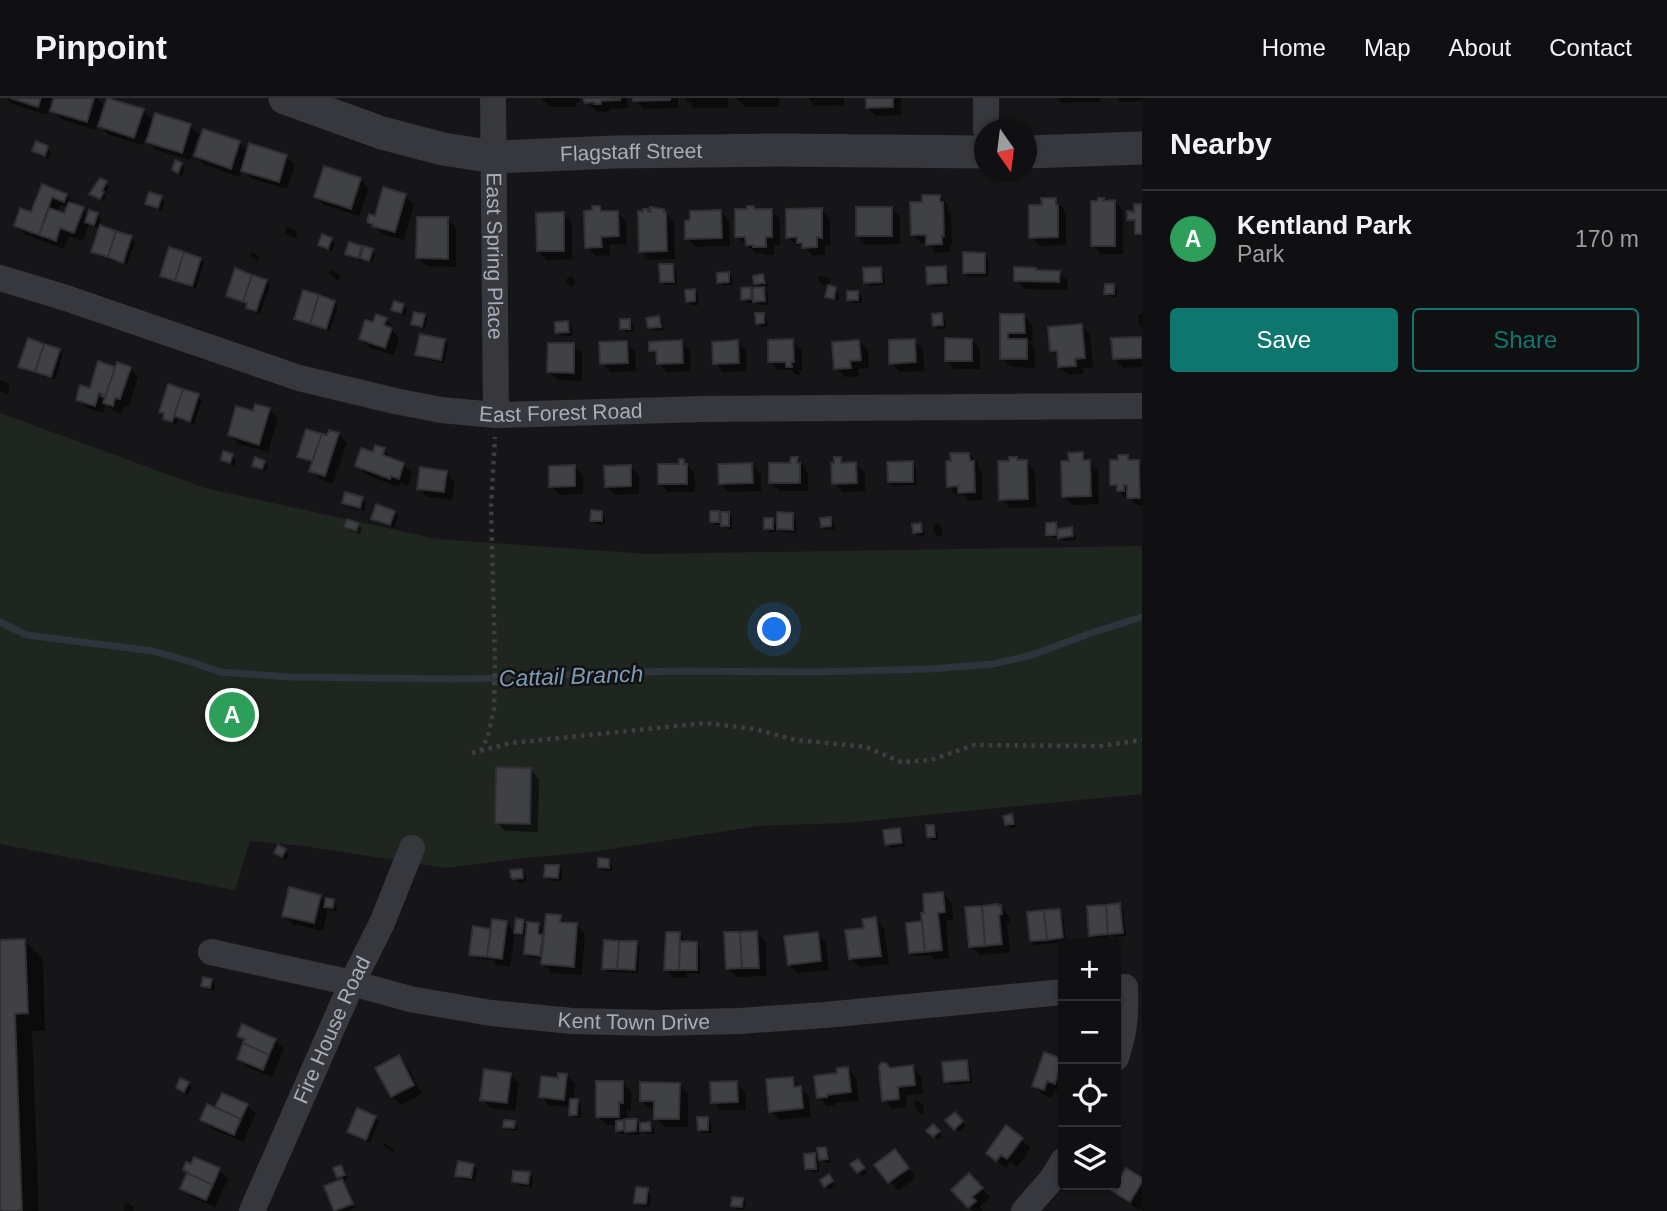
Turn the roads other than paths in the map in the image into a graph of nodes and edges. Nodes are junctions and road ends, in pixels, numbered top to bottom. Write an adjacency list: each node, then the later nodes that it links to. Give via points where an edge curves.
1 (285, 98): 8 (street, Flagstaff Street, via 382,133)
2 (493, 98): 8 (street, East Spring Place)
3 (986, 98): 4 (street)
4 (986, 119)
5 (1142, 148): 7 (street)
6 (974, 152): 8 (street, Flagstaff Street, via 776,150)
7 (1037, 152)
8 (494, 157): 11 (street, East Spring Place)
9 (0, 278): 11 (street, East Forest Road, via 299,378 441,410)
10 (1142, 405): 11 (street, East Forest Road)
11 (496, 415)
12 (412, 848): 14 (street, Fire House Road)
13 (211, 952): 14 (street, Kent Town Drive)
14 (352, 983): 16 (street, Kent Town Drive, via 491,1013 655,1023 825,1015); 19 (street, Fire House Road)
15 (1128, 987): 17 (street)
16 (1058, 992)
17 (1121, 1042)
18 (1058, 1169): 20 (street)
19 (252, 1211)
20 (1024, 1211)

